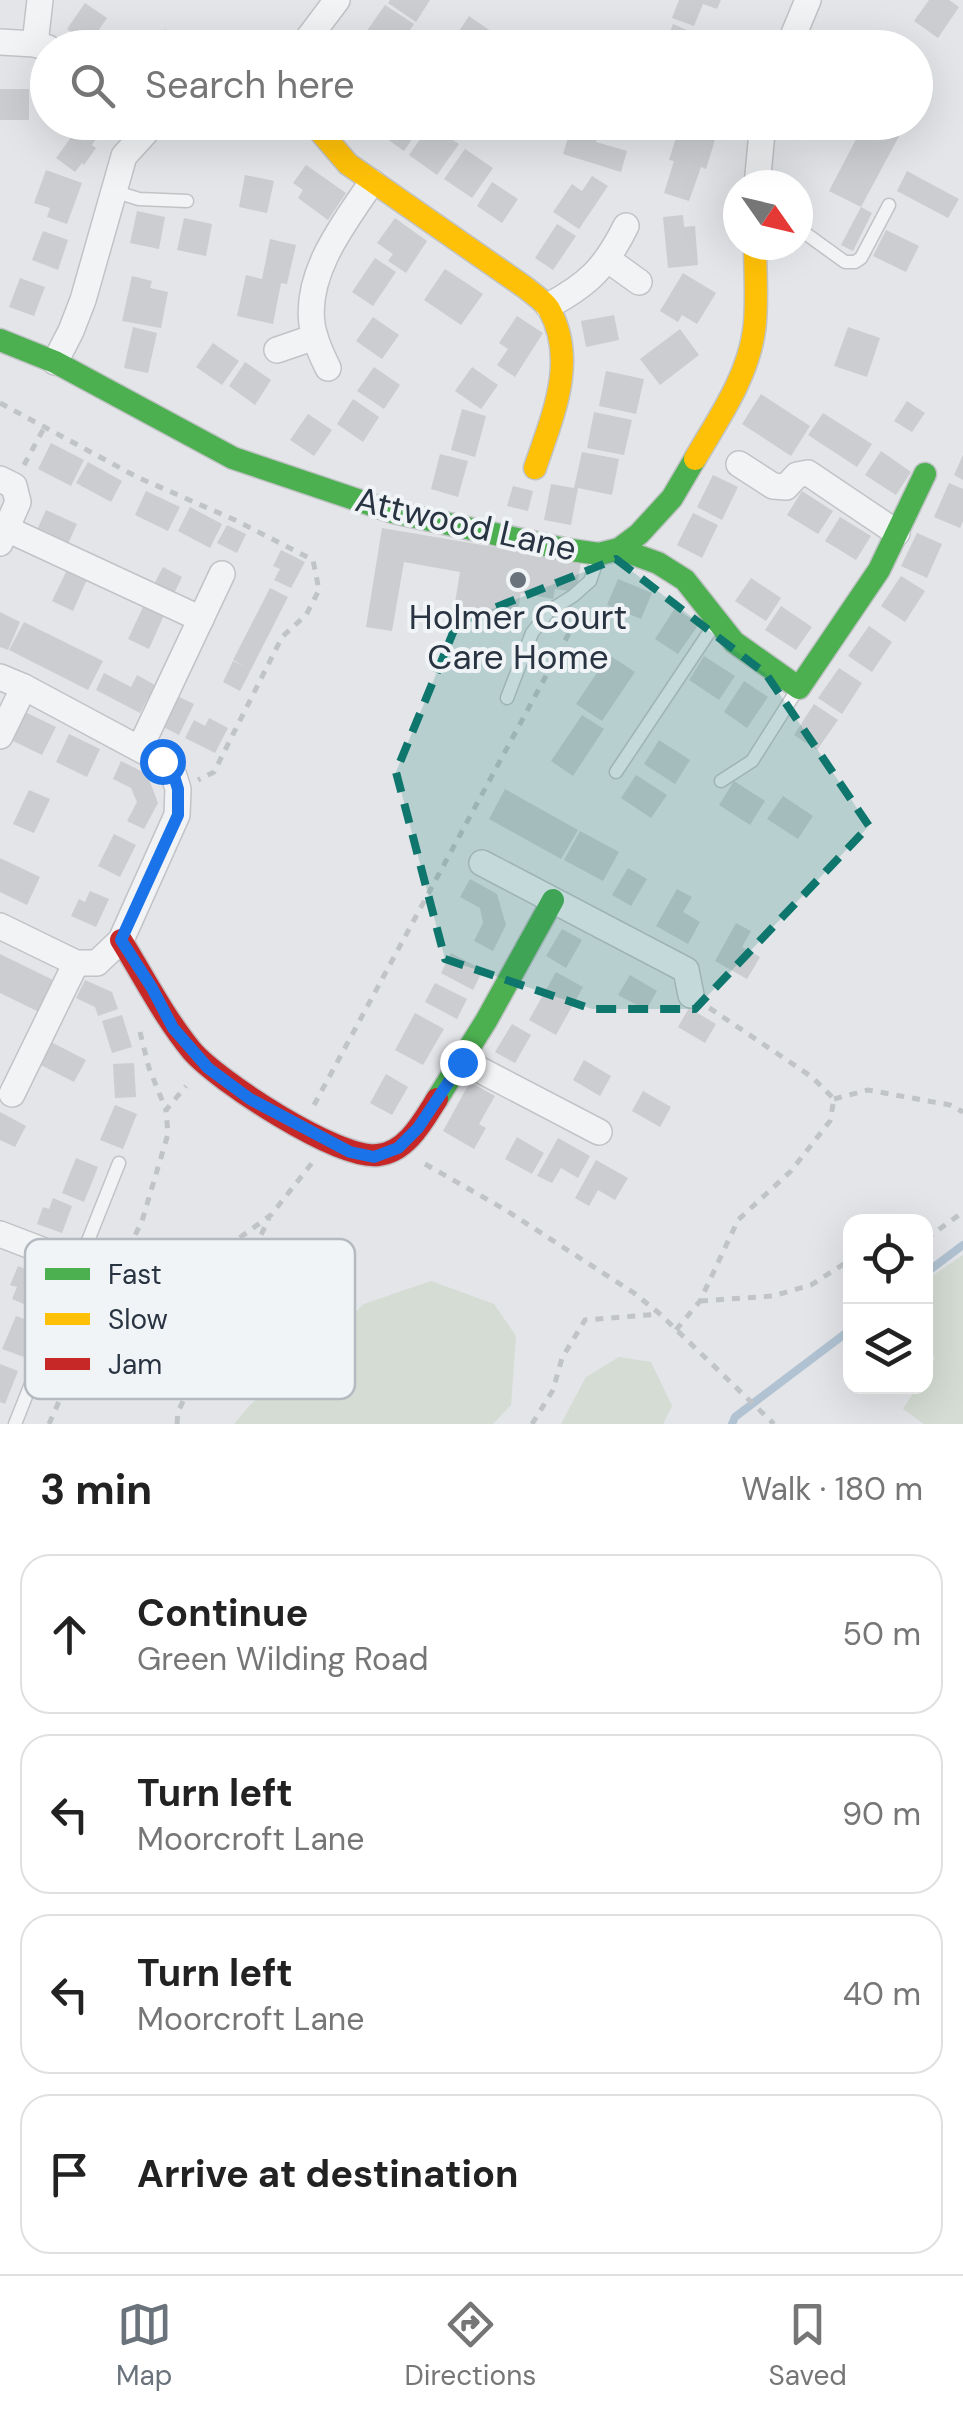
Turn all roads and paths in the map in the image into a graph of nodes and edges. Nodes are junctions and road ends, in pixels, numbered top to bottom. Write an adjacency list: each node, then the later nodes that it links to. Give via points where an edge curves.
1 (40, 0): 4 (street)
2 (337, 0): 5 (street)
3 (808, 0): 6 (street)
4 (41, 30)
5 (315, 30)
6 (796, 30)
7 (0, 42): 8 (street)
8 (30, 45)
9 (138, 140): 14 (street, via 124,156)
10 (327, 140): 13 (street)
11 (761, 140): 12 (street)
12 (758, 170)
13 (372, 182): 22 (street); 23 (street, via 316,280)
14 (113, 191): 15 (lane); 26 (street, via 83,300)
15 (188, 201)
16 (888, 206): 18 (lane, via 855,262)
17 (626, 226): 19 (street)
18 (813, 239)
19 (607, 259): 21 (street); 22 (street, via 573,293)
20 (755, 260): 35 (street, Attwood Lane, via 754,330 734,393 672,498 640,534)
21 (640, 282)
22 (548, 306): 30 (street, via 563,368)
23 (315, 337): 25 (street); 27 (street)
24 (0, 340): 26 (street, Attwood Lane)
25 (277, 350)
26 (55, 362): 35 (street, Attwood Lane, via 233,458 393,512 564,549)
27 (328, 368)
28 (44, 428): 32 (path)
29 (738, 464): 33 (street, via 773,486 786,487 808,473)
30 (535, 468)
31 (926, 474): 33 (street)
32 (7, 482): 34 (street, via 18,502)
33 (897, 533): 40 (street)
34 (3, 536): 37 (street)
35 (609, 552): 38 (street, via 658,563 685,580); 41 (lane, via 590,581 550,610 532,633)
36 (222, 574): 37 (street)
37 (201, 619): 43 (street)
38 (717, 620): 40 (street, via 734,642); 44 (lane)
39 (12, 682): 42 (street); 43 (street)
40 (798, 688): 45 (lane, via 752,760)
41 (507, 698)
42 (0, 736)
43 (140, 748): 49 (street, via 174,776 178,815)
44 (616, 772)
45 (721, 781)
46 (482, 863): 47 (street)
47 (553, 900): 51 (street, via 686,970); 53 (street)
48 (0, 926): 50 (street)
49 (121, 940): 50 (street, via 97,963); 54 (street, via 173,1028)
50 (76, 963): 55 (street)
51 (691, 995): 56 (path, via 812,1077)
52 (137, 1020): 57 (path)
53 (462, 1062): 59 (street); 60 (street, via 398,1148 374,1157)
54 (208, 1068): 57 (path); 60 (street, via 250,1099)
55 (12, 1094)
56 (834, 1100): 58 (path, via 868,1090); 72 (path, via 830,1121 791,1172 738,1220)
57 (166, 1110): 67 (path, via 168,1134)
58 (963, 1112)
59 (599, 1132)
60 (330, 1141): 63 (path)
61 (119, 1163): 66 (lane)
62 (963, 1212): 65 (path)
63 (271, 1215): 68 (path); 69 (path)
64 (0, 1234): 70 (street)
65 (933, 1234)
66 (88, 1239)
67 (133, 1239)
68 (238, 1239)
69 (260, 1239)
70 (25, 1244)
71 (843, 1264): 72 (path, via 811,1285 774,1296)
72 (700, 1301): 74 (path)
73 (660, 1314): 82 (path, via 585,1320)
74 (676, 1330)
75 (25, 1399): 79 (lane)
76 (60, 1399): 80 (path)
77 (184, 1399): 81 (path)
78 (748, 1400): 83 (path)
79 (15, 1424)
80 (49, 1424)
81 (176, 1424)
82 (532, 1424)
83 (774, 1424)

